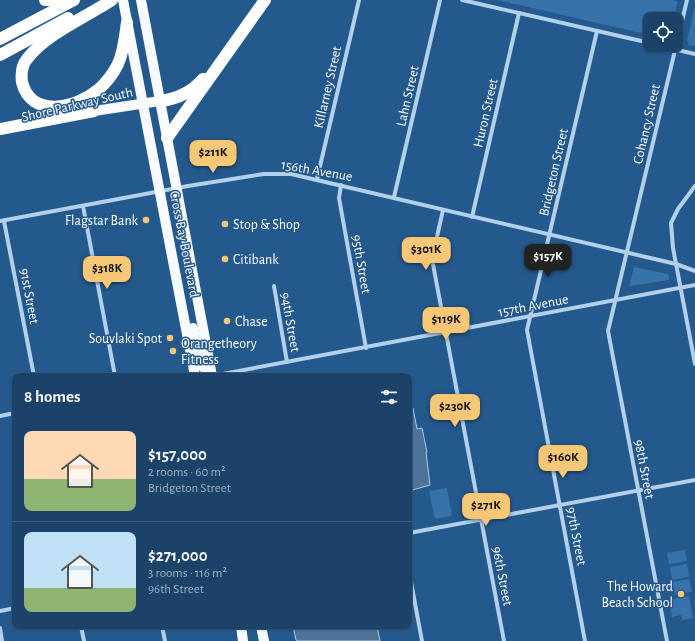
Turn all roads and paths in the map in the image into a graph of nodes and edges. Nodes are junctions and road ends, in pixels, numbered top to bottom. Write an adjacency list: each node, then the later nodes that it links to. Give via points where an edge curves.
1 (45, 0): 2 (highway)
2 (56, 0)
3 (74, 0): 17 (highway)
4 (103, 0): 22 (highway)
5 (112, 0): 15 (highway, via 52,38 27,58 22,74 28,95 42,105 56,107 80,101 97,91 118,64 124,46)
6 (123, 0): 15 (main road, Cross Bay Boulevard)
7 (141, 0): 24 (main road, Cross Bay Boulevard)
8 (265, 0): 23 (highway)
9 (359, 0): 30 (street, Killarney Street)
10 (440, 0): 35 (street, Lahn Street)
11 (462, 0): 13 (street)
12 (687, 2): 14 (street, Cohancy Street)
13 (519, 13): 16 (street); 38 (street, Huron Street)
14 (683, 19)
15 (127, 21): 25 (main road, Cross Bay Boulevard)
16 (597, 31): 18 (street); 40 (street, Bridgeton Street)
17 (0, 39)
18 (643, 41)
19 (683, 51): 21 (street)
20 (675, 52): 41 (street, Cohancy Street)
21 (695, 54)
22 (0, 55)
23 (223, 58): 24 (highway, via 191,90 176,98); 29 (highway)
24 (160, 101): 25 (main road, Shore Parkway South); 29 (main road, Cross Bay Boulevard)
25 (144, 103): 26 (main road, Shore Parkway South); 34 (main road, Cross Bay Boulevard)
26 (94, 111): 27 (street, Shore Parkway South, via 87,118); 28 (highway)
27 (43, 126)
28 (0, 129)
29 (167, 138): 33 (main road, Cross Bay Boulevard)
30 (317, 179): 31 (street, 156th Avenue); 33 (street, 156th Avenue, via 272,173)
31 (341, 184): 35 (street, 156th Avenue); 51 (street, 95th Street, via 339,198)
32 (695, 186): 42 (street, via 671,223)
33 (177, 188): 34 (street, 156th Avenue); 58 (main road, Cross Bay Boulevard)
34 (161, 191): 36 (street, 156th Avenue); 44 (main road, Cross Bay Boulevard)
35 (394, 197): 37 (street, 156th Avenue)
36 (83, 206): 39 (street, 156th Avenue); 55 (street)
37 (443, 210): 38 (street, 156th Avenue); 50 (street, 96th Street, via 432,259)
38 (472, 217): 40 (street, 156th Avenue)
39 (2, 221): 54 (street, 91st Street)
40 (550, 235): 41 (street, 156th Avenue); 49 (street, Bridgeton Street)
41 (627, 252): 42 (street); 48 (street, Cohancy Street)
42 (676, 264): 43 (street); 47 (street)
43 (695, 271)
44 (176, 275): 56 (main road, Cross Bay Boulevard); 57 (main road, via 184,282 200,364)
45 (695, 285): 47 (street, 157th Avenue)
46 (274, 286): 52 (street, 94th Street)
47 (680, 288): 48 (street, 157th Avenue); 53 (street)
48 (616, 301): 49 (street, 157th Avenue); 63 (street, 98th Street, via 608,331)
49 (530, 317): 50 (street, 157th Avenue); 64 (street, 97th Street, via 527,330)
50 (446, 333): 51 (street, 157th Avenue); 65 (street, 96th Street)
51 (366, 348): 52 (street, 157th Avenue)
52 (287, 362): 59 (street, 157th Avenue)
53 (695, 364)
54 (33, 373)
55 (114, 373)
56 (194, 373)
57 (209, 373)
58 (211, 373)
59 (228, 373)
60 (12, 414): 61 (street)
61 (0, 416)
62 (695, 480): 63 (street)
63 (638, 491): 64 (street); 83 (street, 98th Street)
64 (560, 506): 65 (street); 82 (street, 97th Street)
65 (481, 520): 66 (street); 81 (street, 96th Street)
66 (412, 532)
67 (412, 587): 80 (street)
68 (12, 609): 69 (street)
69 (0, 611)
70 (0, 628): 75 (street)
71 (82, 629): 76 (street)
72 (163, 629): 77 (street)
73 (241, 629): 78 (main road)
74 (262, 629): 79 (main road)
75 (2, 641)
76 (84, 641)
77 (165, 641)
78 (243, 641)
79 (264, 641)
80 (422, 641)
81 (504, 641)
82 (585, 641)
83 (667, 641)

